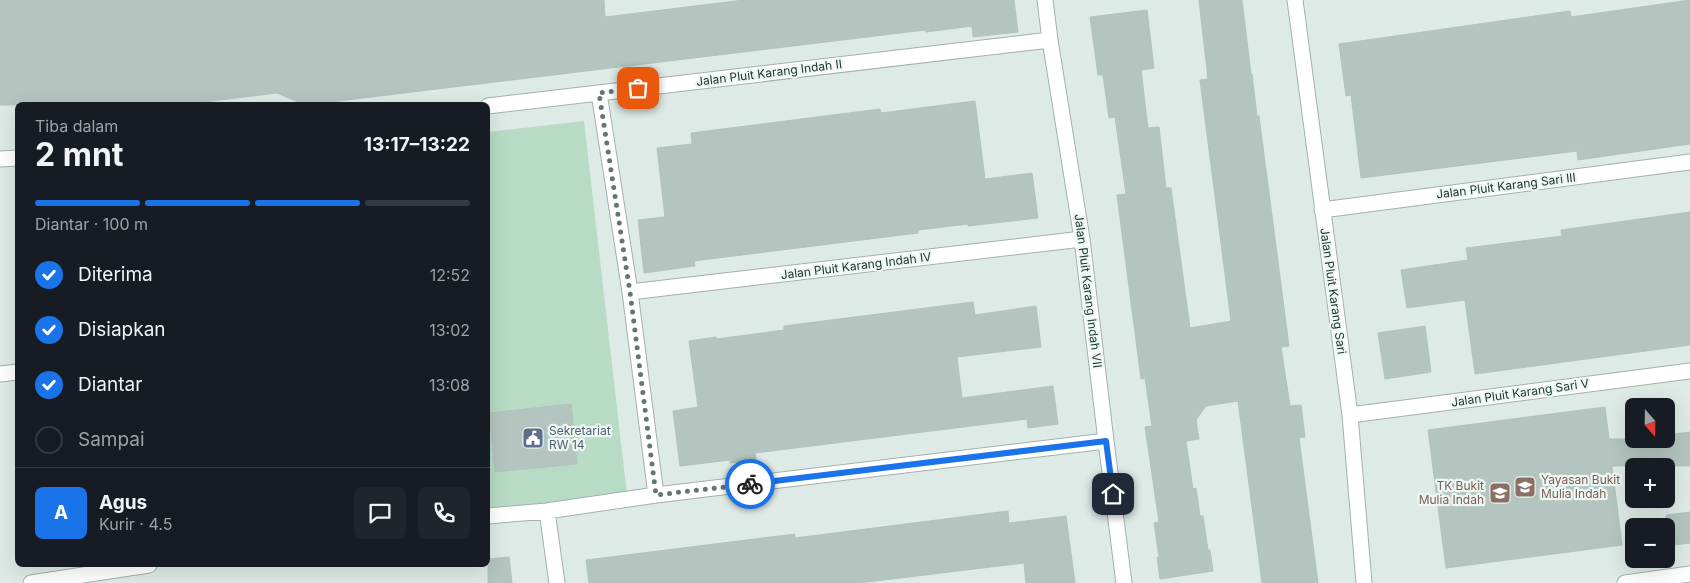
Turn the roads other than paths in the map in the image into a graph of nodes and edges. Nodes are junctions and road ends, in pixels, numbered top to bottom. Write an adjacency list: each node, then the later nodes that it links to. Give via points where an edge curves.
1 (1045, 0): 3 (street, Jalan Pluit Karang Indah VII)
2 (1294, 0): 9 (street, Jalan Pluit Karang Sari)
3 (1050, 40): 4 (street, Jalan Pluit Karang Indah II); 10 (street, Jalan Pluit Karang Indah VII)
4 (599, 93): 5 (street, Jalan Pluit Karang Indah II); 11 (street)
5 (490, 106)
6 (15, 158): 7 (street)
7 (0, 159)
8 (1690, 162): 9 (street, Jalan Pluit Karang Sari III)
9 (1322, 210): 15 (street, Jalan Pluit Karang Sari)
10 (1082, 239): 11 (street, Jalan Pluit Karang Indah IV); 16 (street, Jalan Pluit Karang Indah VII)
11 (630, 292): 17 (street)
12 (1690, 371): 15 (street, Jalan Pluit Karang Sari V)
13 (15, 372): 14 (street)
14 (0, 374)
15 (1350, 415): 25 (street, Jalan Pluit Karang Sari)
16 (1106, 441): 17 (street); 24 (street, Jalan Pluit Karang Indah VII)
17 (656, 495): 18 (street)
18 (547, 511): 19 (street); 23 (street)
19 (490, 516)
20 (136, 567): 22 (street)
21 (1690, 574): 26 (street)
22 (31, 583)
23 (557, 583)
24 (1124, 583)
25 (1364, 583)
26 (1625, 583)

